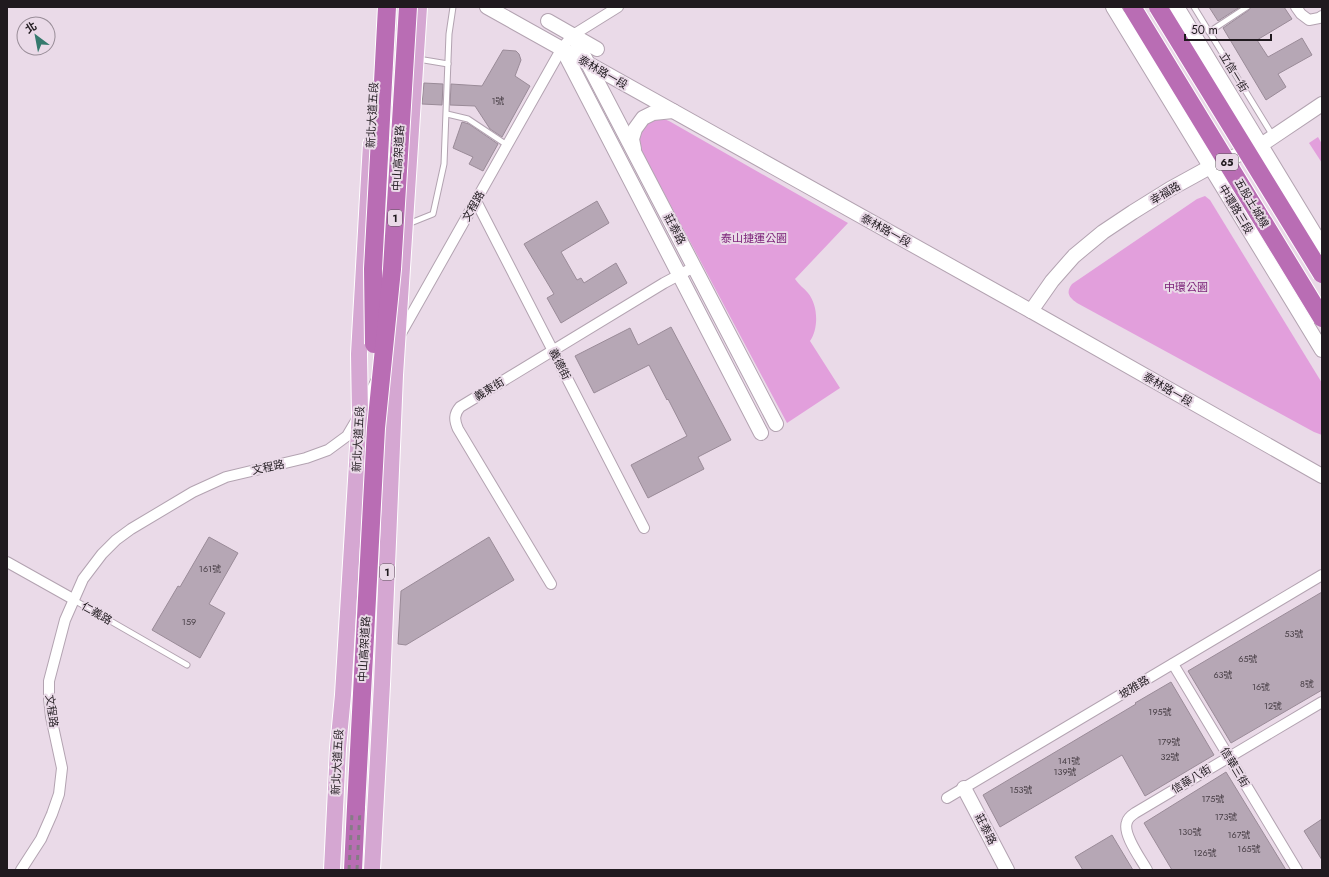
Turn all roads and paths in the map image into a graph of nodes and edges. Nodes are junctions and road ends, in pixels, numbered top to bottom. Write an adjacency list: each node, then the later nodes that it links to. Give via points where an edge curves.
1 (379, 7): 32 (main road, 新北大道五段)
2 (387, 7): 46 (highway, 中山高架道路 / 1, bridge, via 373,269)
3 (408, 7): 46 (highway, 中山高架道路 / 1, bridge, via 392,269)
4 (419, 7): 21 (main road, 1)
5 (453, 7): 23 (lane)
6 (487, 7): 19 (street, 泰林路一段)
7 (618, 7): 18 (street, 文程路)
8 (1113, 7): 31 (street, 中環路三段)
9 (1132, 7): 41 (highway, 五股土城線 / 65, bridge)
10 (1158, 7): 38 (highway, 五股土城線 / 65, bridge)
11 (1177, 7): 28 (street)
12 (1194, 7): 17 (lane, 立信一街)
13 (1247, 7): 17 (lane)
14 (1296, 7): 15 (street, via 1310,20)
15 (1322, 16)
16 (548, 21): 18 (street, 泰林路一段)
17 (1209, 32): 27 (lane, 立信一街)
18 (573, 35): 19 (street, 文程路); 20 (street, 泰林路一段); 22 (street, 莊泰路)
19 (562, 48): 22 (street, 泰林路一段); 29 (street, 文程路); 39 (street, 莊泰路)
20 (598, 49)
21 (416, 58): 23 (lane); 33 (main road, 1)
22 (588, 63): 25 (street, 泰林路一段); 30 (street, 莊泰路)
23 (448, 64): 26 (lane)
24 (1322, 104): 27 (street, 幸福路)
25 (673, 111): 30 (street, via 653,113 643,118 635,129 632,140); 40 (street, 泰林路一段)
26 (447, 114): 29 (lane, via 468,119); 35 (lane, via 444,164 433,214)
27 (1273, 136): 28 (street, 幸福路)
28 (1261, 144): 31 (street, 幸福路); 36 (street)
29 (506, 145): 34 (street, 文程路)
30 (635, 153): 37 (street, 莊泰路)
31 (1210, 167): 40 (street, 幸福路, via 1133,212 1074,256); 43 (street, 中環路三段)
32 (369, 168): 33 (main road, via 376,178 388,182 394,181); 45 (main road, 新北大道五段, via 359,354)
33 (408, 171): 35 (main road, 1)
34 (476, 200): 42 (street, 文程路); 44 (street, 義德街)
35 (405, 225): 42 (main road, 1)
36 (1322, 246)
37 (694, 267): 39 (street, 義東街); 39 (street, 莊泰路, via 768,428)
38 (1322, 274)
39 (679, 275): 44 (street, 義東街)
40 (1031, 311): 47 (street, 泰林路一段)
41 (1322, 318)
42 (397, 340): 45 (street, 文程路); 57 (main road, 1)
43 (1322, 350)
44 (553, 351): 48 (street, 義德街); 51 (street, 義東街, via 460,407 454,417 458,429)
45 (360, 414): 52 (street, 文程路, via 347,436 328,450 306,458 226,477 193,492 131,529 102,554 83,579); 56 (main road, 新北大道五段)
46 (376, 428): 63 (highway, 中山高架道路 / 1, bridge)
47 (1322, 476)
48 (644, 528)
49 (7, 562): 52 (street, 仁義路)
50 (1322, 575): 53 (street, 坡雅路)
51 (550, 584)
52 (74, 600): 54 (lane, 仁義路); 61 (street, 文程路, via 65,620 49,681 51,717 62,768 59,794 41,838)
53 (1173, 664): 58 (street, 信華三街); 59 (street, 坡雅路)
54 (187, 665)
55 (1322, 702): 58 (street, 信華八街)
56 (341, 710): 57 (main road, via 350,701 368,696 375,702); 62 (main road, 新北大道五段)
57 (380, 721): 64 (main road, 1)
58 (1229, 756): 66 (street, 信華八街, via 1129,817 1126,823 1129,839); 67 (street, 信華三街)
59 (964, 788): 60 (street, 坡雅路); 65 (street, 莊泰路)
60 (946, 798)
61 (20, 870)
62 (332, 870)
63 (353, 870)
64 (372, 870)
65 (1007, 870)
66 (1147, 870)
67 (1297, 870)

